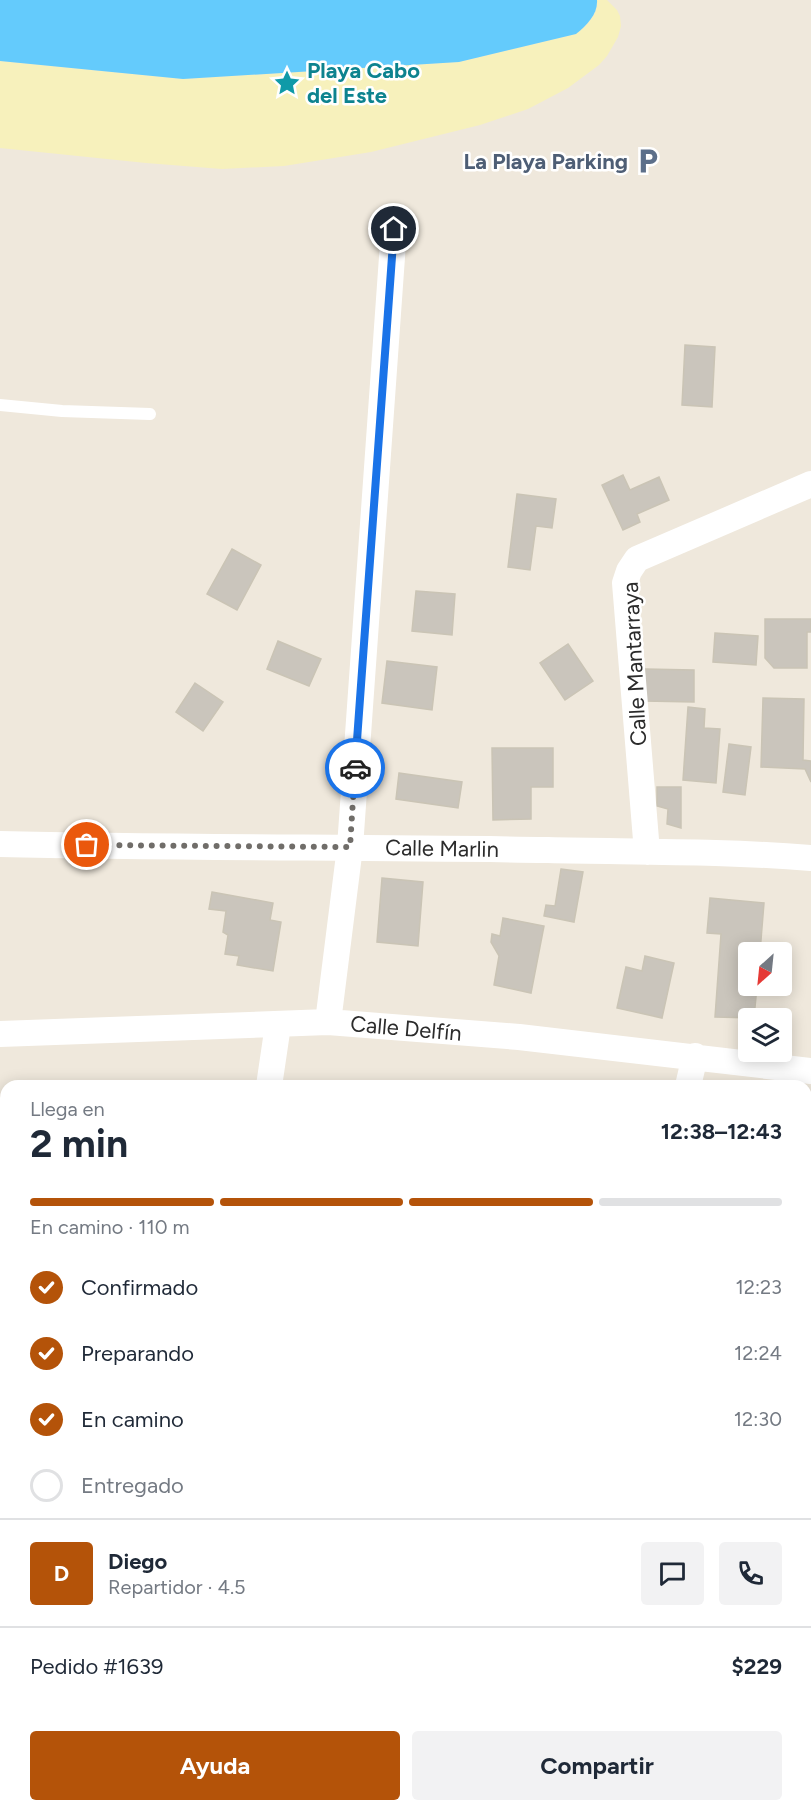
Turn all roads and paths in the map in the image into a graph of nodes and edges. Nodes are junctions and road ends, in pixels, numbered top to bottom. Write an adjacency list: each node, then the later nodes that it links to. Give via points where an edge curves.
1 (394, 229): 6 (street)
2 (0, 405): 3 (lane)
3 (150, 414)
4 (811, 484): 7 (street, Calle Mantarraya, via 637,559 629,570 625,583)
5 (0, 844): 6 (street, Calle Marlin)
6 (350, 847): 7 (street, Calle Marlin); 9 (street)
7 (647, 852): 8 (street, Calle Marlin)
8 (811, 858)
9 (328, 1022): 10 (street, Calle Delfín); 12 (street, Calle Delfín)
10 (278, 1025): 11 (street, Calle Delfín); 14 (street)
11 (0, 1034)
12 (695, 1056): 13 (street, Calle Delfín); 15 (street)
13 (811, 1071)
14 (270, 1080)
15 (689, 1080)

